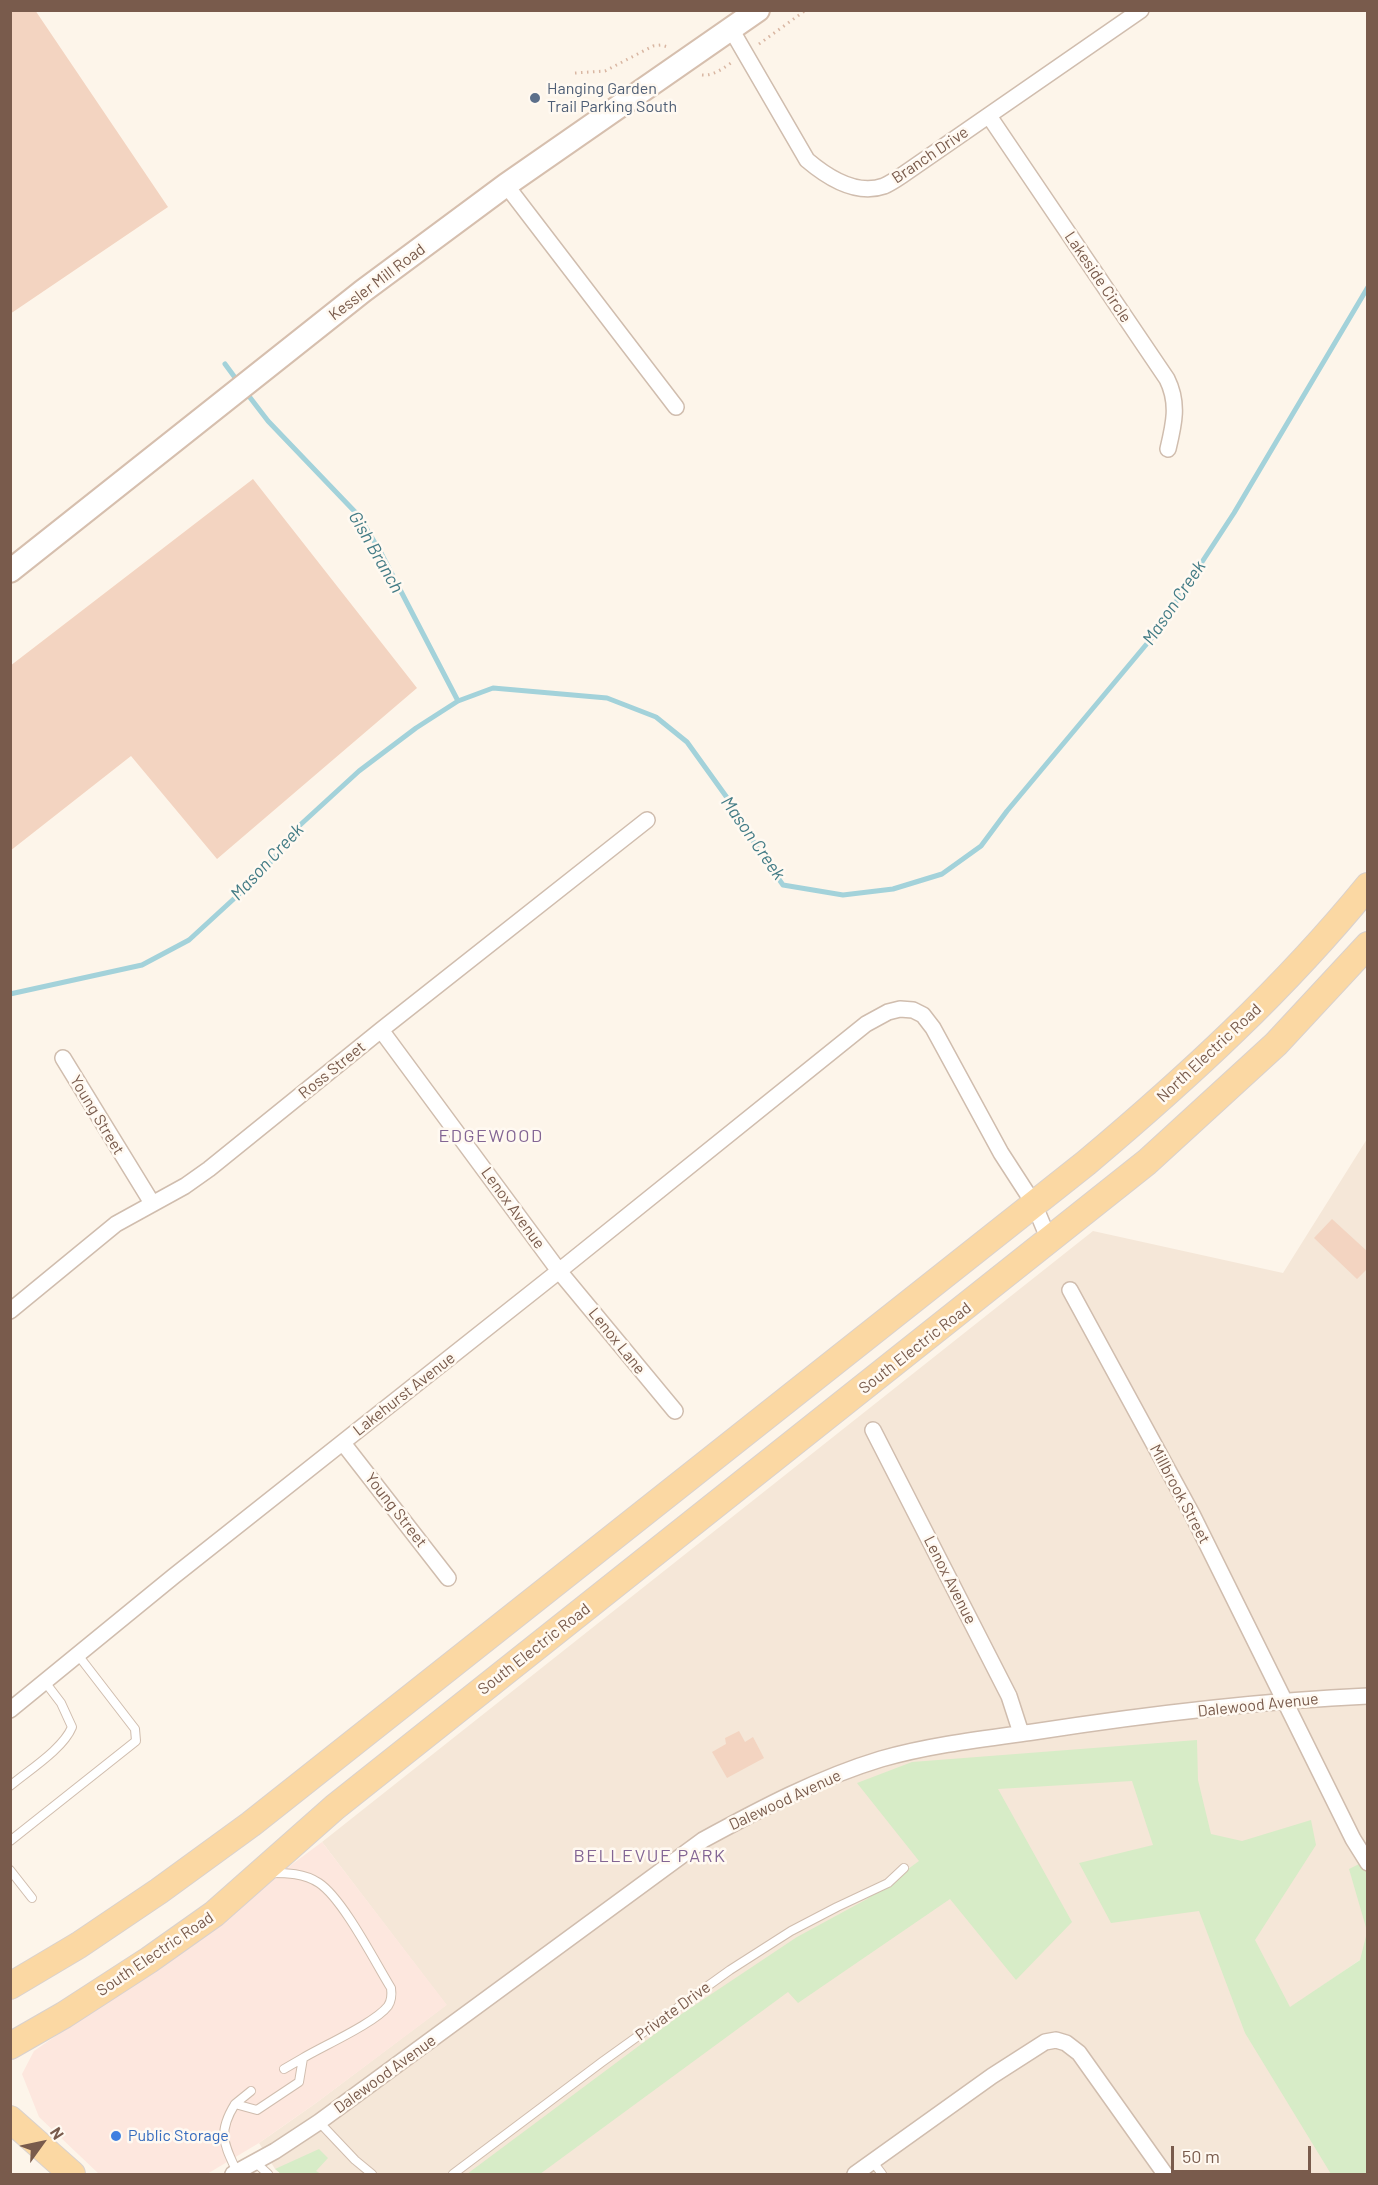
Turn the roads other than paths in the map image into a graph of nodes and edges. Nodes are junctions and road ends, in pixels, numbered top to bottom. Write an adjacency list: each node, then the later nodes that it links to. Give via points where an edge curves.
1 (758, 10): 3 (street, Kessler Mill Road)
2 (1141, 10): 4 (street, Branch Drive)
3 (731, 29): 4 (street, Branch Drive, via 807,160 824,174 854,187 883,186); 5 (street, Kessler Mill Road)
4 (988, 116): 7 (street, Lakeside Circle, via 1167,379 1175,402)
5 (506, 185): 6 (street); 8 (street, Kessler Mill Road, via 363,291)
6 (676, 407)
7 (1168, 449)
8 (10, 572)
9 (647, 820): 12 (street, Ross Street)
10 (1368, 886): 15 (main road, North Electric Road, via 1275,990 1200,1064)
11 (1368, 945): 16 (main road, via 1226,1092 1147,1162)
12 (381, 1030): 14 (street, Ross Street, via 209,1169); 17 (street, Lenox Avenue)
13 (63, 1058): 14 (street, Young Street)
14 (152, 1203): 19 (street, Ross Street, via 116,1224)
15 (1034, 1204): 16 (street); 17 (street, Lakehurst Avenue, via 1001,1154 933,1028 913,1010 900,1009 866,1024); 37 (main road, via 251,1824 79,1945)
16 (1049, 1240): 35 (main road, South Electric Road, via 344,1800)
17 (559, 1271): 20 (street, Lenox Lane); 22 (street, Lakehurst Avenue)
18 (1070, 1290): 27 (street, Millbrook Street, via 1192,1515)
19 (10, 1311)
20 (675, 1411)
21 (873, 1430): 29 (street, Lenox Avenue, via 1009,1696)
22 (343, 1443): 23 (street, Young Street); 24 (street, Lakehurst Avenue)
23 (448, 1578)
24 (78, 1655): 25 (street, Lakehurst Avenue); 31 (lane, via 135,1729 136,1741)
25 (45, 1682): 28 (street, Lakehurst Avenue); 30 (lane, via 72,1727 54,1750)
26 (1368, 1696): 27 (street, Dalewood Avenue)
27 (1284, 1702): 29 (street, Dalewood Avenue); 32 (street, Millbrook Street)
28 (10, 1710)
29 (1021, 1733): 44 (street, Dalewood Avenue, via 879,1759 807,1786 722,1830 677,1858)
30 (10, 1786)
31 (10, 1841)
32 (1368, 1863)
33 (904, 1868): 51 (lane, Private Drive, via 888,1883 791,1931 730,1970)
34 (10, 1870): 36 (lane)
35 (261, 1873): 38 (main road, South Electric Road, via 214,1914 149,1960); 39 (lane, via 296,1873 320,1883 341,1906 391,1988 387,2006)
36 (32, 1898)
37 (10, 1986)
38 (10, 2046)
39 (303, 2058): 40 (lane); 42 (lane, via 299,2082 257,2110)
40 (284, 2069)
41 (251, 2091): 42 (lane)
42 (234, 2104): 47 (lane, via 223,2129)
43 (10, 2119): 48 (main road)
44 (319, 2122): 45 (street, Dalewood Avenue); 50 (lane)
45 (255, 2162): 47 (street, Dalewood Avenue); 49 (lane)
46 (873, 2162): 52 (street); 53 (lane); 54 (street, via 1045,2042 1056,2040 1079,2053)
47 (235, 2174)
48 (72, 2175)
49 (268, 2175)
50 (372, 2175)
51 (453, 2175)
52 (855, 2175)
53 (882, 2175)
54 (1166, 2175)

